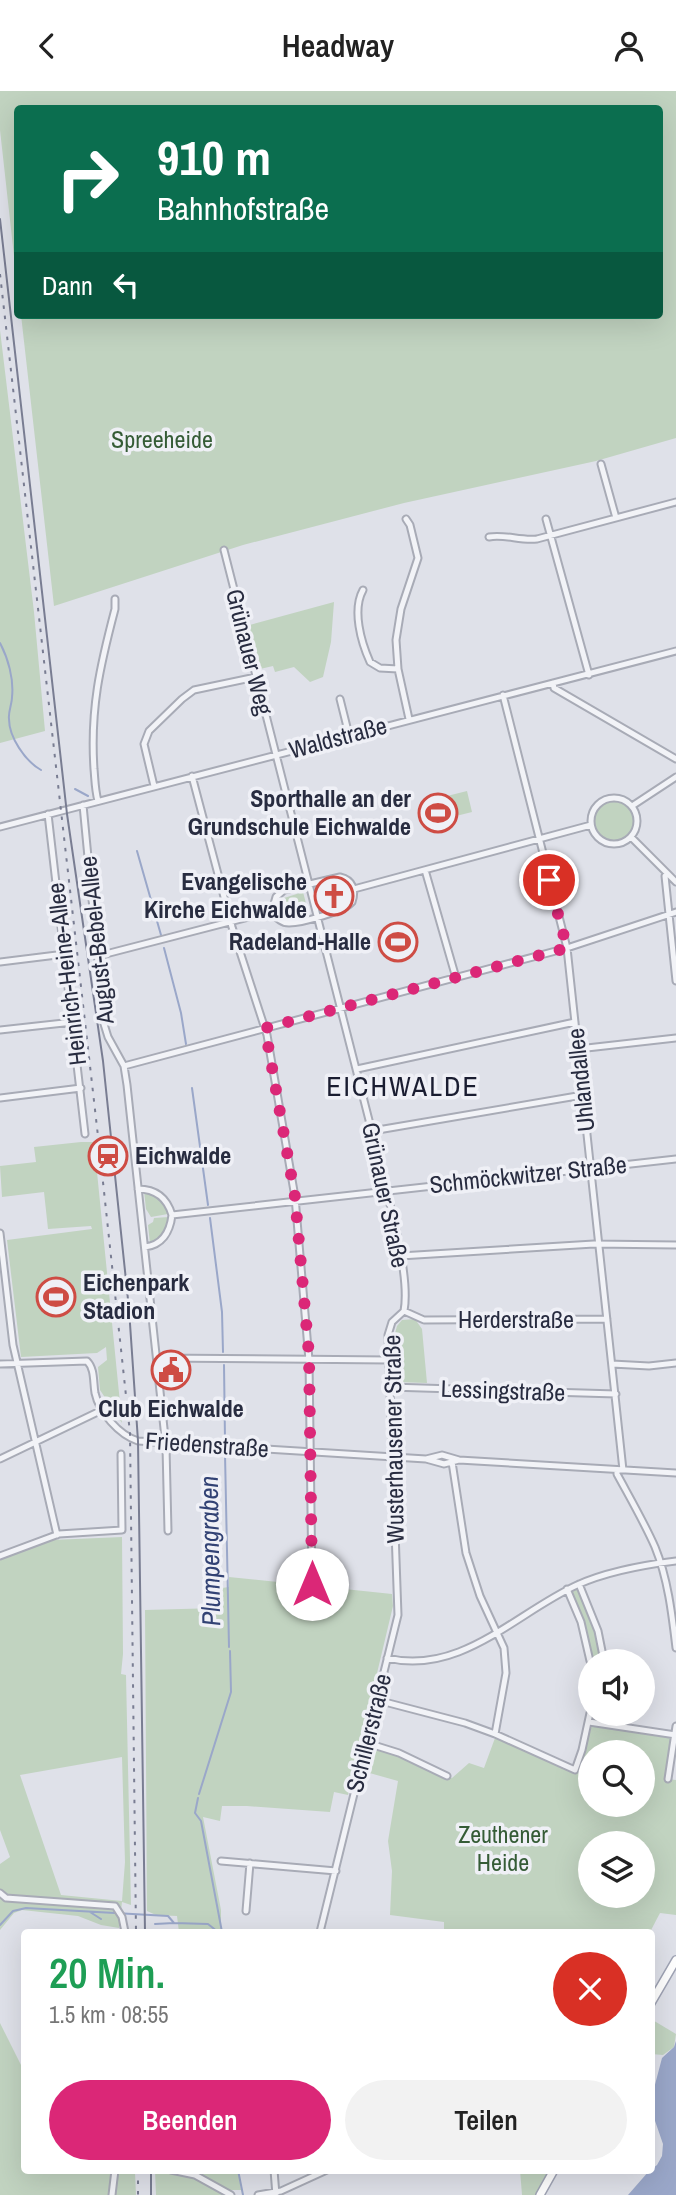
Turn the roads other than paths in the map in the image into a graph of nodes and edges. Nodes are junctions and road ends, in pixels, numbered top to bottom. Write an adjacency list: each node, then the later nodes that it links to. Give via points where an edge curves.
1 (601, 464): 5 (street)
2 (676, 502): 5 (street)
3 (406, 519): 12 (street, via 418,558 398,625)
4 (547, 519): 7 (street)
5 (616, 519): 7 (street)
6 (489, 537): 7 (street)
7 (551, 537): 13 (street)
8 (224, 550): 14 (street, Grünauer Weg)
9 (363, 590): 12 (street, via 358,619 370,662)
10 (115, 599): 25 (street, via 94,703)
11 (676, 651): 13 (street, Waldstraße)
12 (398, 669): 18 (street)
13 (589, 675): 15 (street, Waldstraße)
14 (256, 677): 20 (street, Grünauer Weg); 24 (street, via 194,691 150,730 144,744)
15 (552, 683): 16 (street, Waldstraße); 21 (street)
16 (503, 695): 18 (street, Waldstraße); 32 (street, Uhlandallee)
17 (340, 699): 19 (street)
18 (409, 719): 19 (street, Waldstraße)
19 (349, 735): 20 (street, Waldstraße)
20 (276, 754): 22 (street, Waldstraße); 36 (street, Grünauer Straße)
21 (676, 759)
22 (192, 776): 24 (street, Waldstraße); 41 (street)
23 (676, 777): 27 (street)
24 (154, 786): 25 (street, Waldstraße)
25 (98, 801): 26 (street, Waldstraße)
26 (83, 805): 28 (street, Waldstraße); 44 (street, August-Bebel-Allee)
27 (632, 806): 29 (street, via 618,798 602,800 593,810); 31 (street, via 637,824)
28 (48, 814): 30 (street, Waldstraße); 43 (street, Heinrich-Heine-Allee)
29 (591, 825): 31 (street, via 606,843 621,843); 32 (street)
30 (0, 827)
31 (631, 837): 34 (street)
32 (539, 840): 33 (street); 42 (street, Uhlandallee)
33 (425, 870): 37 (street); 46 (street)
34 (667, 874): 35 (street); 39 (street)
35 (676, 882)
36 (309, 884): 37 (street, via 340,877); 38 (street, via 278,894); 40 (street, Grünauer Straße)
37 (354, 889): 40 (street, via 349,907)
38 (272, 911): 40 (street, via 289,923); 41 (street)
39 (673, 913): 42 (street); 47 (street)
40 (318, 916): 48 (street, Grünauer Straße)
41 (231, 922): 44 (street); 51 (street)
42 (567, 948): 46 (street); 50 (street, Uhlandallee)
43 (65, 954): 45 (street); 49 (street, Heinrich-Heine-Allee)
44 (98, 956): 55 (street, August-Bebel-Allee, via 106,1031)
45 (0, 962)
46 (456, 978): 48 (street)
47 (676, 981)
48 (341, 1007): 51 (street); 56 (street, Grünauer Straße)
49 (73, 1022): 52 (street); 57 (street, Heinrich-Heine-Allee)
50 (575, 1022): 54 (street, Uhlandallee); 56 (street)
51 (265, 1028): 55 (street); 66 (street)
52 (0, 1030)
53 (676, 1038): 54 (street)
54 (578, 1049): 58 (street, Uhlandallee)
55 (124, 1066): 64 (street, August-Bebel-Allee)
56 (357, 1069): 60 (street, Grünauer Straße)
57 (81, 1088): 59 (street); 61 (street, Heinrich-Heine-Allee)
58 (583, 1095): 60 (street); 63 (street, Uhlandallee)
59 (0, 1098)
60 (372, 1131): 65 (street, Grünauer Straße)
61 (85, 1134)
62 (676, 1159): 63 (street, Schmöckwitzer Straße)
63 (591, 1169): 65 (street, Schmöckwitzer Straße); 69 (street, Uhlandallee)
64 (138, 1189): 67 (street, via 158,1193); 71 (street, August-Bebel-Allee)
65 (387, 1191): 66 (street, Schmöckwitzer Straße); 72 (street, Grünauer Straße)
66 (295, 1201): 67 (street, Schmöckwitzer Straße); 77 (street)
67 (172, 1215): 71 (street, via 164,1237)
68 (2, 1234): 79 (street)
69 (599, 1244): 70 (street); 72 (street); 74 (street, Uhlandallee)
70 (676, 1245)
71 (145, 1247): 76 (street, August-Bebel-Allee)
72 (400, 1256): 73 (street, Grünauer Straße)
73 (404, 1311): 75 (street, Wusterhausener Straße); 78 (street, Wusterhausener Straße, via 389,1326)
74 (607, 1319): 75 (street, Herderstraße); 82 (street, Uhlandallee)
75 (424, 1320)
76 (157, 1358): 77 (street); 87 (street, August-Bebel-Allee)
77 (309, 1360): 78 (street); 88 (street)
78 (389, 1360): 83 (street, Wusterhausener Straße)
79 (16, 1363): 81 (street); 85 (street, via 88,1361); 86 (street)
80 (676, 1363): 82 (street)
81 (0, 1364)
82 (612, 1364): 84 (street, Uhlandallee)
83 (390, 1387): 84 (street, Lessingstraße); 90 (street, Wusterhausener Straße)
84 (615, 1394): 95 (street, Uhlandallee)
85 (102, 1410): 86 (street); 87 (street, Friedenstraße, via 134,1440)
86 (36, 1443): 91 (street); 99 (street)
87 (166, 1443): 88 (street, Friedenstraße); 98 (street, August-Bebel-Allee)
88 (311, 1452): 90 (street, Friedenstraße); 103 (street)
89 (121, 1454): 99 (street, via 121,1530)
90 (394, 1457): 92 (street, Friedenstraße); 106 (street, Wusterhausener Straße)
91 (0, 1459)
92 (426, 1459): 93 (street, Friedenstraße, via 442,1455); 94 (street, Friedenstraße)
93 (459, 1460): 94 (street, Friedenstraße); 95 (street, Friedenstraße)
94 (452, 1462): 107 (street, via 466,1553)
95 (623, 1470): 96 (street, Friedenstraße); 97 (street); 97 (street, Uhlandallee)
96 (676, 1473)
97 (622, 1484): 102 (street, Uhlandallee)
98 (168, 1531)
99 (57, 1535): 100 (street)
100 (0, 1556)
101 (676, 1560): 102 (street)
102 (660, 1563): 104 (street); 108 (street, Uhlandallee)
103 (312, 1584)
104 (579, 1584): 105 (street); 110 (street)
105 (567, 1589): 107 (street); 109 (street)
106 (398, 1595): 111 (street, Schillerstraße)
107 (498, 1631): 111 (street, via 443,1658); 116 (street, via 506,1673)
108 (676, 1648)
109 (587, 1649)
110 (602, 1649)
111 (387, 1658): 112 (street, Schillerstraße)
112 (377, 1700): 116 (street); 118 (street, Schillerstraße)
113 (588, 1726): 116 (street, via 575,1770)
114 (614, 1726): 117 (street)
115 (676, 1726): 117 (street)
116 (495, 1734)
117 (676, 1735): 120 (street)
118 (367, 1743): 119 (street); 123 (street, Schillerstraße)
119 (447, 1776)
120 (668, 1779)
121 (221, 1861): 122 (street)
122 (250, 1863): 123 (street); 125 (street)
123 (336, 1871): 127 (street, Schillerstraße)
124 (0, 1893): 126 (street, via 6,1898 112,1906 120,1913)
125 (246, 1911)
126 (124, 1929)
127 (321, 1929)
128 (676, 1960): 129 (main road)
129 (655, 1996)
130 (115, 2174): 136 (street)
131 (190, 2174): 137 (street)
132 (274, 2174): 135 (street)
133 (318, 2174): 135 (street)
134 (552, 2174): 139 (main road)
135 (276, 2194): 138 (street)
136 (112, 2195)
137 (230, 2195)
138 (258, 2195)
139 (540, 2195)

